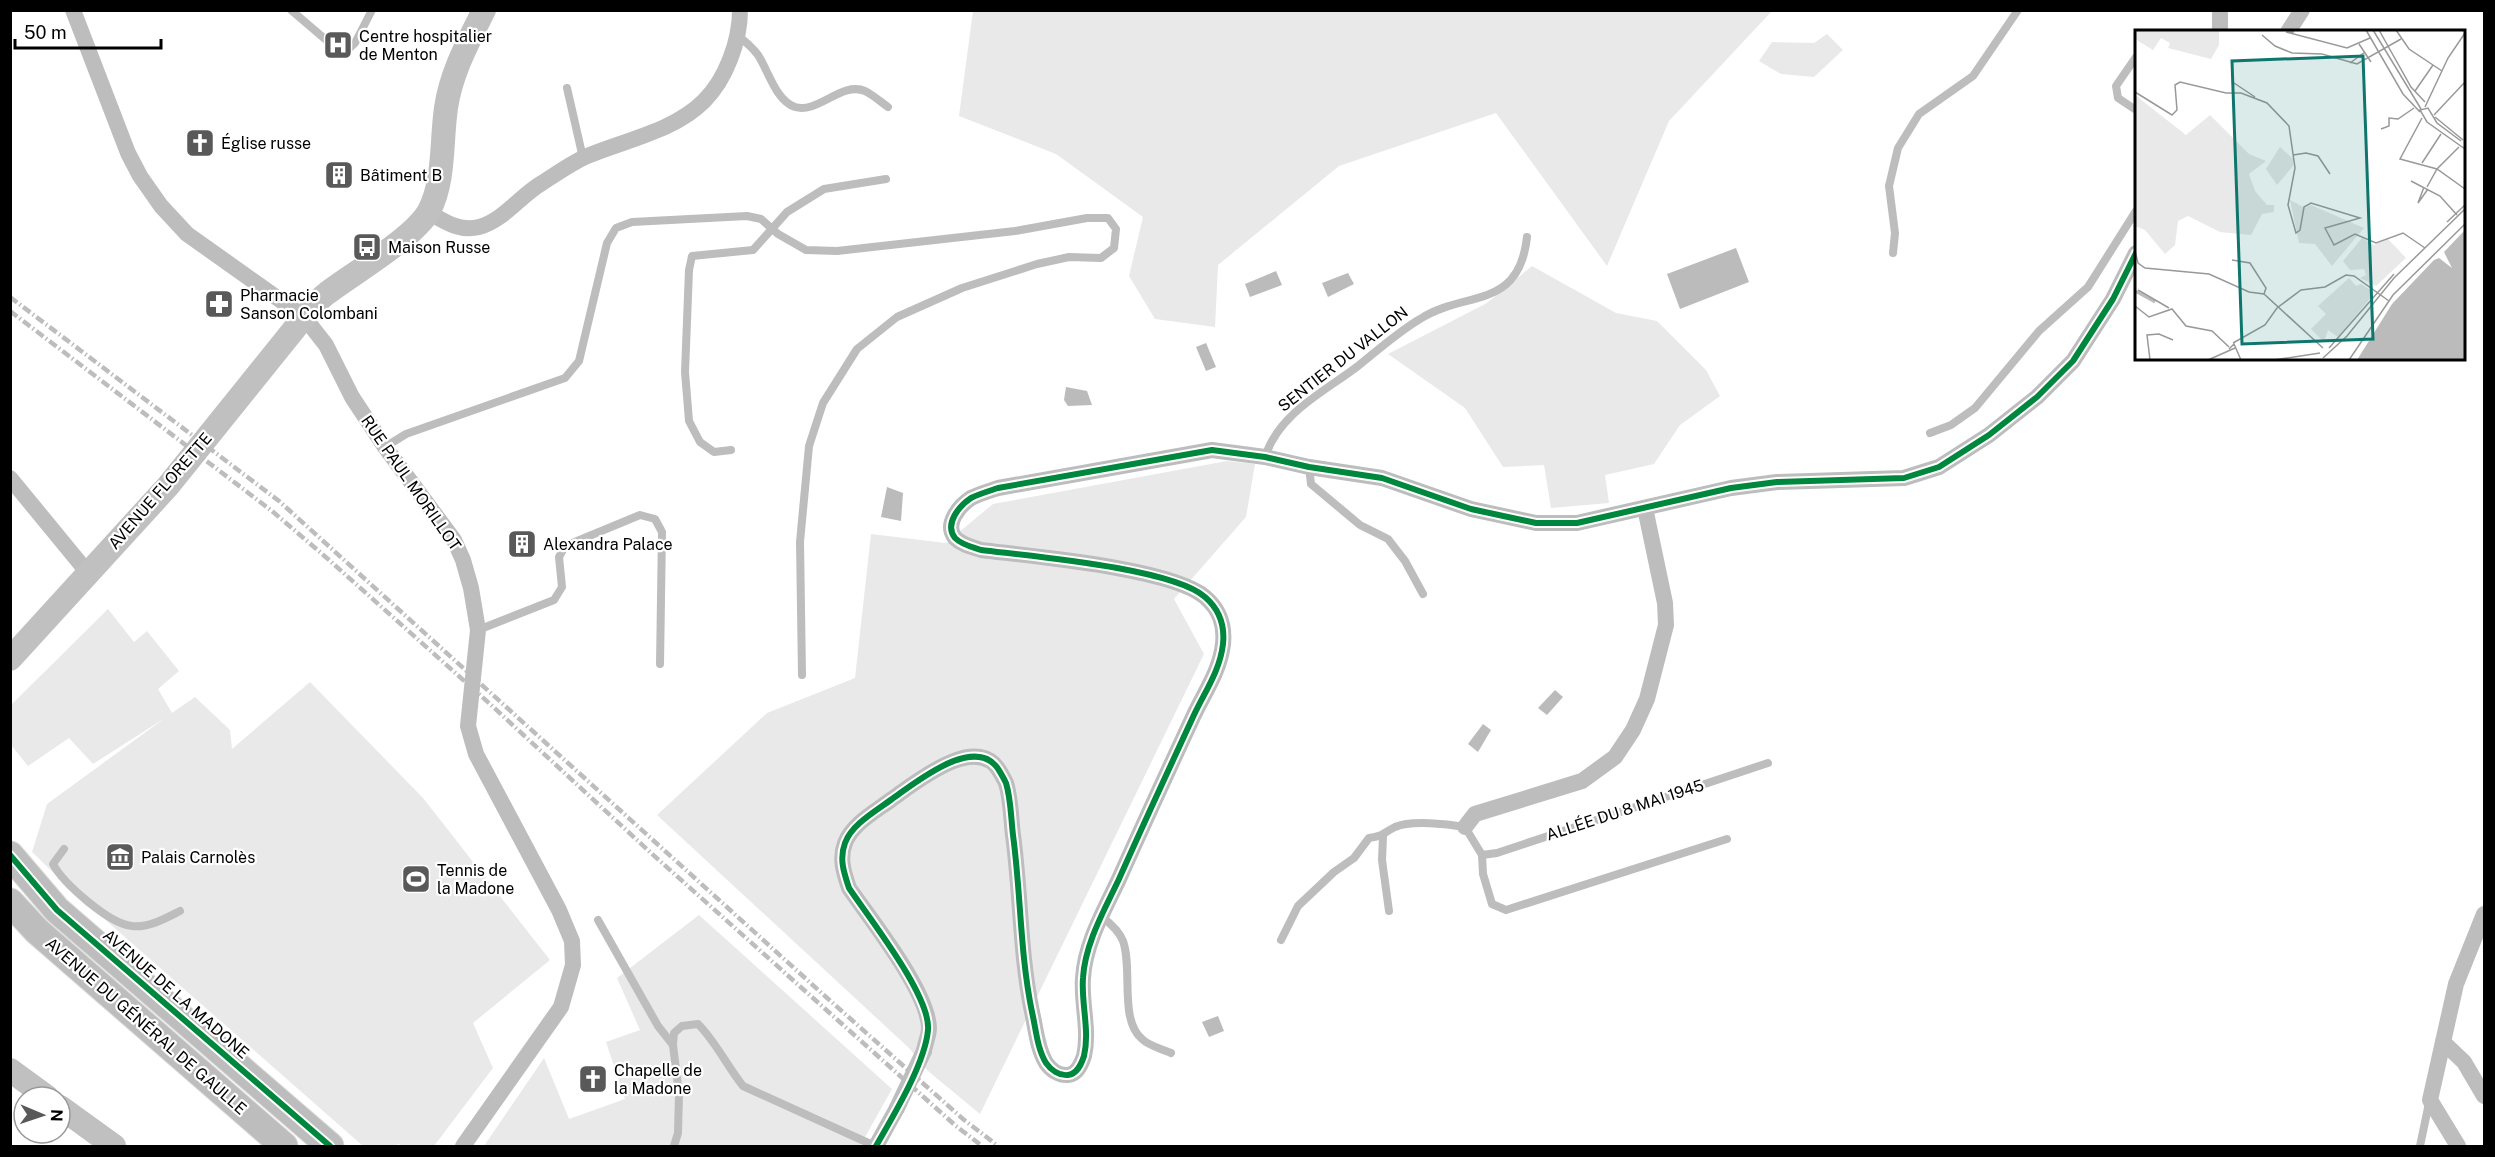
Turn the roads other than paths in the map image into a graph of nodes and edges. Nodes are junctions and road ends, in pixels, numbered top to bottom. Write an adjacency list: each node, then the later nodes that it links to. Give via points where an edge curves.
1 (73, 10): 24 (street, RUE PAUL MORILLOT, via 128,153 161,206 187,234)
2 (291, 10): 3 (lane, via 345,52 355,43)
3 (372, 10)
4 (484, 10): 18 (street, via 451,81 443,156)
5 (740, 10): 11 (street)
6 (2018, 10): 22 (lane, via 1973,76 1919,114 1898,148 1889,186 1895,233)
7 (2220, 10): 9 (street)
8 (2302, 10): 10 (street)
9 (2220, 30)
10 (2289, 30)
11 (738, 36): 14 (lane, via 758,56 785,102 794,107 805,109 846,91 864,90); 16 (street, via 721,78 685,118)
12 (2135, 58): 15 (lane, via 2116,86 2118,98)
13 (567, 88): 16 (lane)
14 (888, 107)
15 (2135, 109)
16 (583, 158): 18 (street, via 481,227 464,229)
17 (886, 179): 20 (lane, via 824,189 787,212)
18 (428, 212): 24 (street, AVENUE FLORETTE, via 407,234 323,296)
19 (2135, 213): 25 (lane, via 2088,287 2039,331 1975,408 1951,425)
20 (773, 230): 26 (lane, via 761,219 747,216 632,222 616,228 607,243 579,361 565,378 406,434); 27 (lane, via 753,250 692,256 689,270 685,372 689,421 700,442 714,452); 37 (lane, via 806,250 837,251 1015,231 1087,218 1108,219 1116,229 1114,248 1101,258 1069,257 962,288 897,317 856,349 823,403 809,446 800,542)
21 (1527, 237): 28 (lane, SENTIER DU VALLON, via 1525,257 1518,271 1496,292 1421,318 1295,412 1276,432)
22 (1893, 253)
23 (2135, 255): 31 (street, via 2113,299 2073,361 2037,397 1989,435 1939,467 1904,478 1777,482 1731,488)
24 (304, 317): 26 (street, RUE PAUL MORILLOT, via 326,345 352,397); 32 (street, AVENUE FLORETTE, via 168,486)
25 (1930, 433)
26 (385, 447): 34 (street, RUE PAUL MORILLOT, via 454,540 466,569)
27 (731, 450)
28 (1266, 457): 29 (street); 49 (street, via 1212,450 998,488 971,498 957,510 951,525 954,537 981,550 1090,564 1188,586 1205,596 1219,612 1224,630 1218,667)
29 (1309, 467): 31 (street, via 1383,478 1471,509 1536,523 1577,524); 33 (lane, via 1311,484 1360,525 1388,539)
30 (10, 478): 32 (street)
31 (1645, 508): 39 (street, via 1666,625 1647,699 1633,730 1615,757 1582,781 1475,814)
32 (88, 573): 35 (street, AVENUE FLORETTE)
33 (1423, 594)
34 (478, 630): 36 (lane, via 554,600 562,587 559,556 565,546 640,515 655,519 662,532); 63 (street, RUE PAUL MORILLOT, via 468,726 473,744 559,910 572,941 573,965 561,1007)
35 (10, 659)
36 (660, 664)
37 (802, 675)
38 (1768, 763): 44 (lane, ALLÉE DU 8 MAI 1945)
39 (1465, 827): 40 (lane, via 1439,822 1396,826); 44 (lane)
40 (1383, 836): 47 (lane); 51 (lane, via 1369,837 1354,858 1298,906)
41 (1727, 839): 44 (lane, via 1506,910 1492,904)
42 (64, 849): 46 (lane, via 54,864 59,874 101,913 131,927 159,922)
43 (10, 855): 62 (main road, AVENUE DE LA MADONE, via 57,910)
44 (1482, 855)
45 (10, 902): 61 (main road, AVENUE DU GÉNÉRAL DE GAULLE, via 37,931)
46 (180, 911)
47 (1389, 911)
48 (2484, 915): 52 (street, via 2456,984)
49 (1102, 917): 54 (lane, via 1123,941 1130,1020 1141,1039); 65 (street, bridge, via 1083,974 1084,1056 1078,1070 1070,1075 1057,1074 1047,1065 1040,1047 1026,983 1007,784 996,764 982,757 936,767 862,821 846,839 842,855 844,873 849,888 911,981 924,1005 928,1028 924,1051)
50 (598, 920): 53 (lane, via 658,1026)
51 (1281, 940)
52 (2443, 1042): 57 (street, via 2464,1062); 58 (street)
53 (673, 1045): 64 (lane, via 679,1094); 65 (lane, via 674,1033 682,1026 698,1024 743,1086)
54 (1171, 1053)
55 (10, 1070): 56 (street)
56 (31, 1085)
57 (2484, 1096)
58 (2430, 1100): 66 (lane); 67 (street)
59 (72, 1116): 60 (street)
60 (114, 1146)
61 (284, 1146)
62 (330, 1146)
63 (463, 1146)
64 (674, 1146)
65 (875, 1146)
66 (2420, 1146)
67 (2458, 1146)

